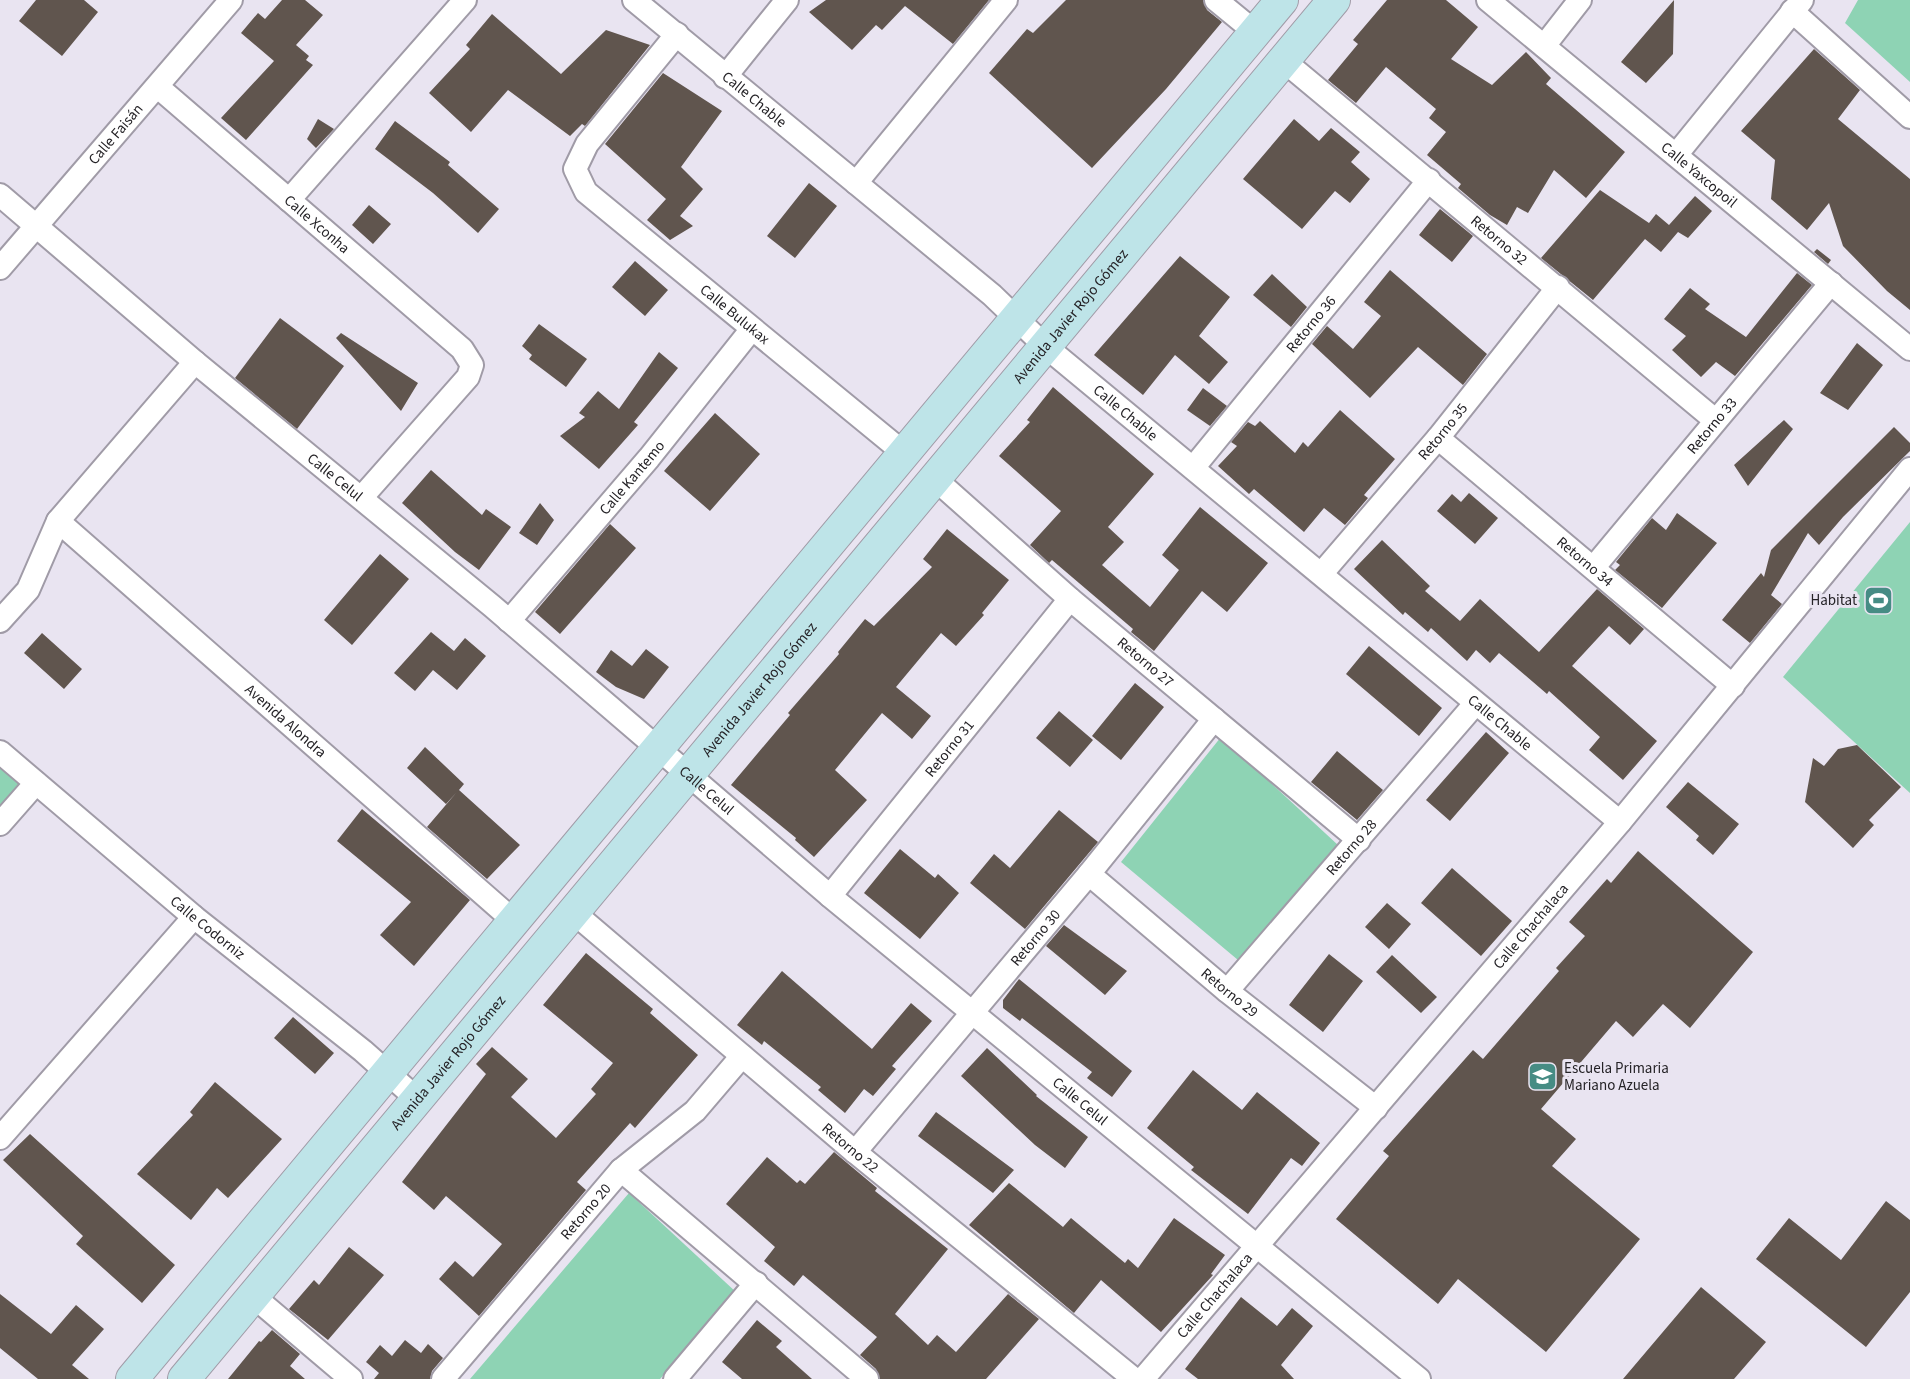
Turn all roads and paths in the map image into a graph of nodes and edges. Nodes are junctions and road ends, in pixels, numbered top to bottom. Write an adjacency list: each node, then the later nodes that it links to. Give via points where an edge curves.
1 (231, 0): 17 (street, Calle Faisán)
2 (465, 0): 23 (street)
3 (634, 0): 13 (street, Calle Chable)
4 (787, 0): 16 (street)
5 (1006, 0): 21 (street)
6 (1216, 0): 12 (street)
7 (1282, 0): 12 (main road)
8 (1334, 0): 15 (main road, Avenida Javier Rojo Gómez)
9 (1488, 0): 14 (street, Calle Yaxcopoil)
10 (1580, 0): 14 (street)
11 (1797, 6): 18 (street); 19 (street)
12 (1255, 32): 28 (main road)
13 (677, 34): 16 (street, Calle Chable); 29 (street, Calle Bulukax, via 587,144 575,169 586,192)
14 (1544, 46): 19 (street, Calle Yaxcopoil)
15 (1284, 61): 20 (street, Retorno 32); 30 (main road, Avenida Javier Rojo Gómez)
16 (725, 76): 21 (street, Calle Chable)
17 (158, 87): 23 (street, Calle Xconha); 24 (street, Calle Faisán)
18 (1910, 117)
19 (1676, 155): 26 (street, Calle Yaxcopoil)
20 (1429, 180): 27 (street, Retorno 32); 36 (street, Retorno 36)
21 (855, 183): 28 (street, Calle Chable)
22 (0, 195): 24 (street, Calle Celul)
23 (289, 200): 39 (street, Calle Xconha, via 462,349 472,365 468,377)
24 (36, 226): 25 (street, Calle Faisán); 32 (street, Calle Celul)
25 (0, 268)
26 (1831, 283): 31 (street, Calle Yaxcopoil); 33 (street, Retorno 33)
27 (1558, 287): 33 (street, Retorno 32); 34 (street, Retorno 35)
28 (1017, 318): 30 (street, Calle Chable); 35 (main road)
29 (751, 330): 35 (street, Calle Bulukax); 45 (street, Calle Kantemo, via 649,458)
30 (1046, 346): 36 (street, Calle Chable); 38 (main road, Avenida Javier Rojo Gómez)
31 (1910, 349)
32 (195, 362): 39 (street, Calle Celul); 40 (street)
33 (1715, 420): 41 (street, Retorno 33)
34 (1438, 438): 41 (street, Retorno 34); 42 (street, Retorno 35)
35 (904, 453): 49 (main road)
36 (1193, 468): 42 (street, Calle Chable)
37 (1910, 470): 46 (street, Calle Chachalaca)
38 (935, 479): 43 (street, Retorno 27); 51 (main road, Avenida Javier Rojo Gómez)
39 (362, 497): 45 (street, Calle Celul)
40 (58, 521): 44 (street, via 28,590); 60 (street, Avenida Alondra)
41 (1594, 567): 46 (street, Retorno 34)
42 (1322, 573): 47 (street, Calle Chable)
43 (1070, 599): 48 (street, Retorno 27); 57 (street, Retorno 31)
44 (0, 621)
45 (509, 621): 49 (street, Calle Celul)
46 (1733, 686): 53 (street, Calle Chachalaca)
47 (1475, 704): 53 (street, Calle Chable); 55 (street, Retorno 28)
48 (1214, 719): 55 (street, Retorno 27); 56 (street, Retorno 30)
49 (658, 749): 51 (street, Calle Celul); 60 (main road)
50 (0, 752): 52 (street, Calle Codorniz)
51 (689, 774): 57 (street, Calle Celul); 58 (main road, Avenida Javier Rojo Gómez)
52 (36, 783): 54 (street); 59 (street, Calle Codorniz)
53 (1620, 822): 66 (street, Calle Chachalaca)
54 (0, 824)
55 (1359, 840): 61 (street, Retorno 28)
56 (1089, 874): 61 (street, Retorno 29); 62 (street, Retorno 30)
57 (830, 896): 62 (street, Calle Celul)
58 (573, 912): 63 (street, Retorno 22); 65 (main road, Avenida Javier Rojo Gómez)
59 (194, 917): 64 (street, Calle Codorniz); 67 (street)
60 (514, 921): 64 (main road)
61 (1227, 991): 66 (street, Retorno 29)
62 (973, 1014): 68 (street, Retorno 30); 70 (street, Calle Celul)
63 (742, 1056): 68 (street, Retorno 22); 69 (street, Retorno 20, via 695,1111)
64 (387, 1073): 65 (street, Calle Codorniz); 74 (main road)
65 (417, 1099): 72 (main road, Avenida Javier Rojo Gómez)
66 (1376, 1108): 70 (street, Calle Chachalaca)
67 (0, 1138)
68 (855, 1152): 80 (street, Retorno 22)
69 (621, 1170): 71 (street); 77 (street, Retorno 20)
70 (1258, 1246): 73 (street, Calle Celul); 81 (street, Calle Chachalaca)
71 (756, 1283): 78 (street); 79 (street)
72 (253, 1296): 75 (main road, Avenida Javier Rojo Gómez); 76 (street)
73 (1416, 1378)
74 (132, 1379)
75 (184, 1379)
76 (351, 1379)
77 (442, 1379)
78 (675, 1379)
79 (867, 1379)
80 (1134, 1379)
81 (1143, 1379)

